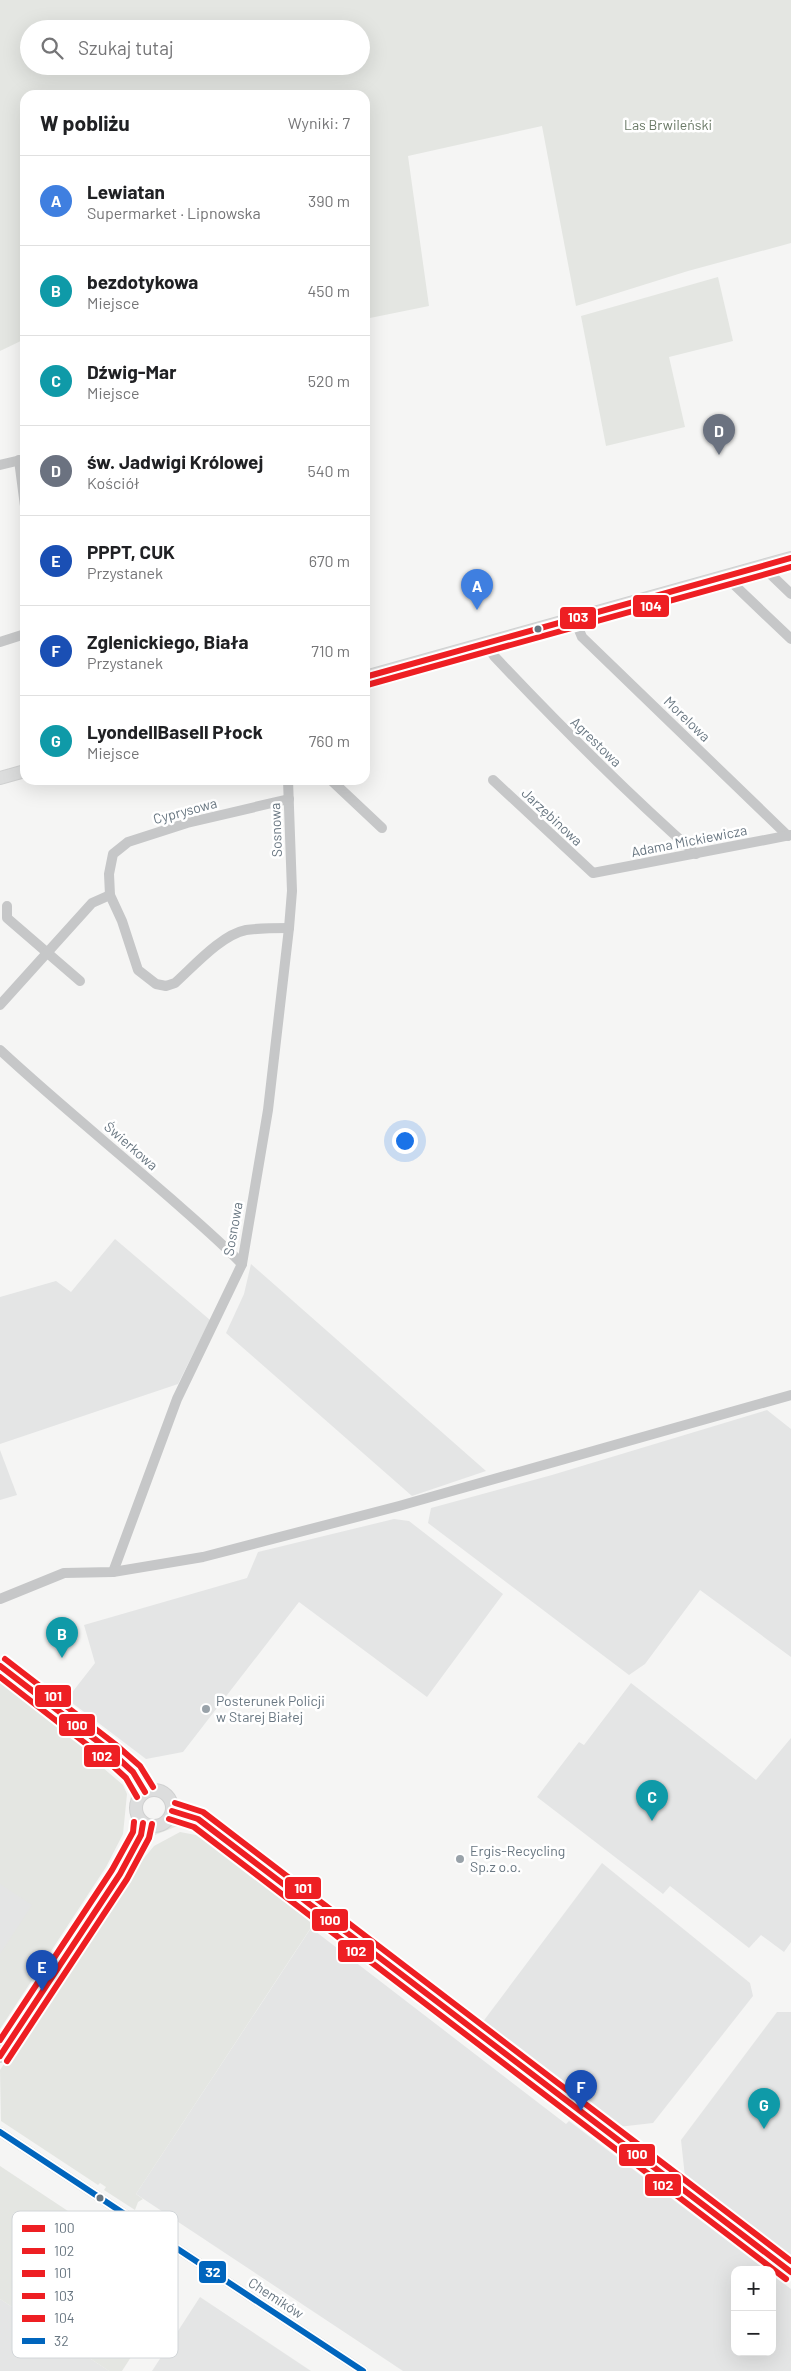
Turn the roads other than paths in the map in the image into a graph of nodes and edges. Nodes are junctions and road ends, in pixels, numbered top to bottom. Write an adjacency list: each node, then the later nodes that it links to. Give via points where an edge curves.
1 (20, 460): 2 (street)
2 (0, 465)
3 (791, 558): 4 (main road)
4 (762, 566): 5 (main road); 6 (street)
5 (725, 576): 7 (main road); 9 (street)
6 (791, 594)
7 (574, 618): 11 (main road); 20 (street, Morelowa, via 582,637)
8 (20, 636): 10 (street)
9 (791, 639)
10 (0, 642)
11 (485, 643): 12 (main road); 21 (street, Agrestowa, via 558,724)
12 (370, 676)
13 (20, 772): 14 (main road)
14 (0, 778)
15 (493, 780): 22 (street, Jarzębinowa)
16 (288, 785): 18 (street, Sosnowa)
17 (336, 785): 19 (street)
18 (289, 799): 23 (street, Cyprysowa, via 186,823 128,842 113,854 109,874); 25 (street, Sosnowa, via 292,891)
19 (382, 828)
20 (789, 835): 21 (street, Adama Mickiewicza)
21 (696, 854): 22 (street, Adama Mickiewicza)
22 (593, 873)
23 (110, 895): 25 (street, via 138,970 156,984 166,986 175,983 236,933); 26 (street, via 92,903)
24 (7, 906): 26 (street, via 7,918)
25 (289, 928): 30 (street, Sosnowa, via 268,1110)
26 (47, 952): 27 (street); 28 (street)
27 (80, 981)
28 (0, 1005)
29 (0, 1050): 30 (street, Świerkowa, via 51,1098 220,1241)
30 (242, 1264): 32 (street, Sosnowa, via 177,1399)
31 (791, 1395): 32 (street, via 220,1553)
32 (112, 1572): 33 (street, via 64,1573)
33 (0, 1599)
34 (0, 1666): 35 (main road, via 110,1750 133,1772)
35 (145, 1792): 36 (main road, via 151,1789 165,1793); 37 (main road, via 136,1804 137,1814)
36 (172, 1811): 37 (main road, via 167,1820 158,1825); 42 (street, via 198,1819)
37 (143, 1822): 38 (main road, via 141,1835 120,1874)
38 (0, 2056)
39 (0, 2132): 40 (street, Chemików)
40 (120, 2211)
41 (178, 2249): 43 (street, Chemików)
42 (791, 2272)
43 (363, 2371)

